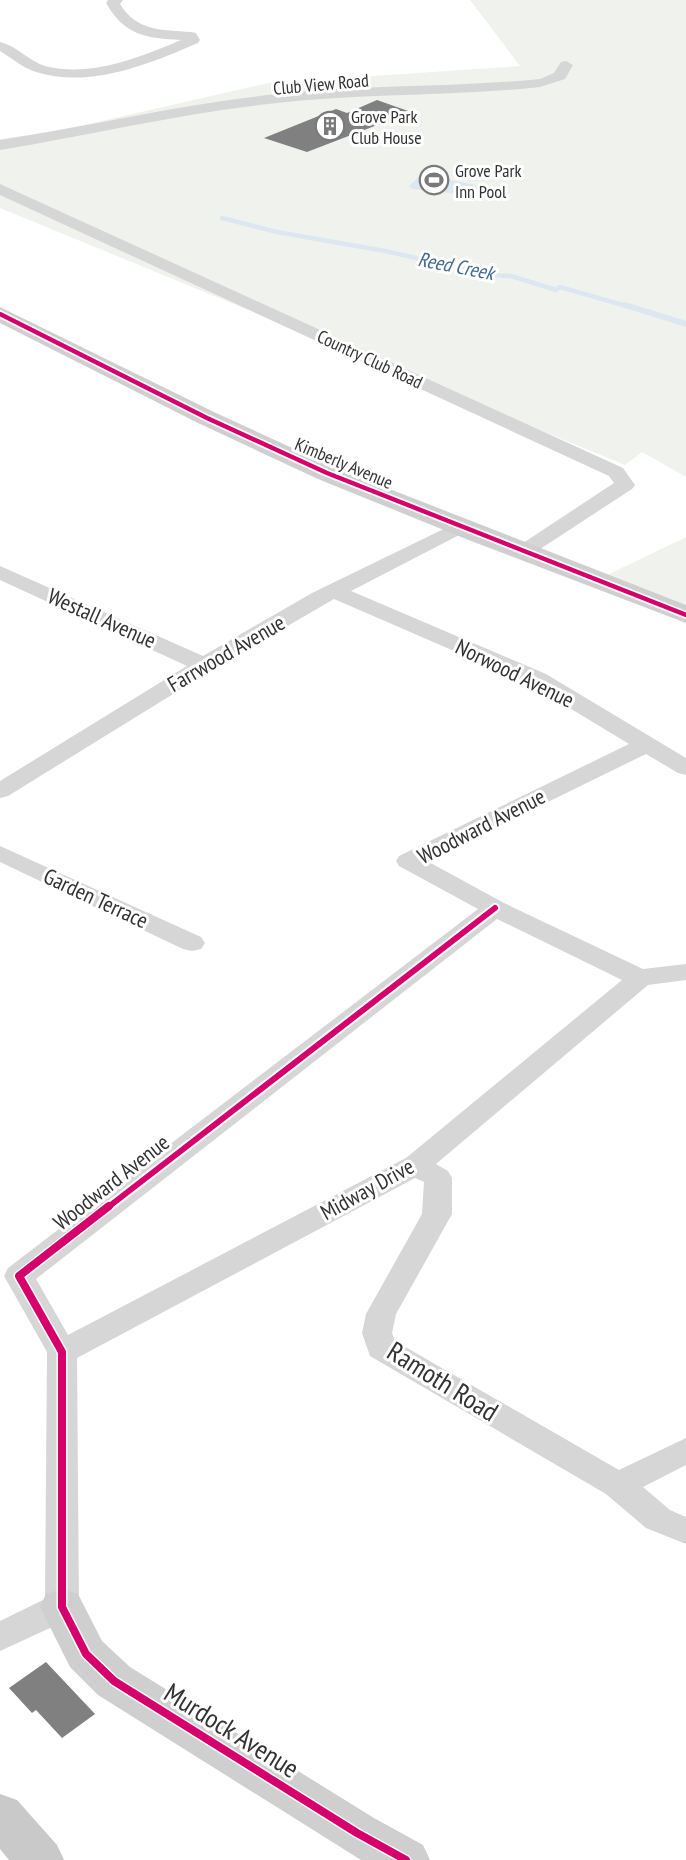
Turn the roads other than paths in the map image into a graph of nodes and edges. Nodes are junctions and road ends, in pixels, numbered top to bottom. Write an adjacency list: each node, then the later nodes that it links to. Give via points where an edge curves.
1 (116, 0): 2 (street, via 120,17 134,28 149,34 191,36 193,40 127,64 90,72 40,68)
2 (0, 46)
3 (566, 65): 4 (street, Club View Road, via 559,78 548,81 270,99)
4 (0, 145)
5 (0, 189): 8 (street, Country Club Road, via 616,472 625,485)
6 (0, 314): 7 (street, Kimberly Avenue, via 277,451)
7 (460, 528): 8 (street, Kimberly Avenue); 10 (street, Farrwood Avenue)
8 (524, 550): 11 (street, Kimberly Avenue)
9 (0, 572): 12 (street, Westall Avenue)
10 (336, 592): 12 (street, Farrwood Avenue); 13 (street, Norwood Avenue, via 538,679)
11 (686, 615)
12 (204, 665): 15 (street, Farrwood Avenue)
13 (647, 744): 14 (street, Norwood Avenue); 17 (street, Woodward Avenue, via 408,861)
14 (686, 768)
15 (0, 791)
16 (0, 853): 18 (street, Garden Terrace)
17 (495, 908): 20 (street); 22 (street, Woodward Avenue, via 19,1276)
18 (192, 943)
19 (686, 972): 20 (street)
20 (640, 978): 21 (street, Midway Drive)
21 (416, 1165): 22 (street, Midway Drive); 24 (street, Ramoth Road, via 438,1178 437,1214 381,1314 381,1348)
22 (62, 1352): 26 (street, Woodward Avenue)
23 (686, 1450): 24 (street)
24 (618, 1485): 25 (street, via 658,1519)
25 (686, 1531)
26 (62, 1607): 27 (street); 30 (street, Murdock Avenue, via 86,1654 114,1681)
27 (0, 1637)
28 (0, 1815): 29 (main road)
29 (40, 1860)
30 (406, 1860)

